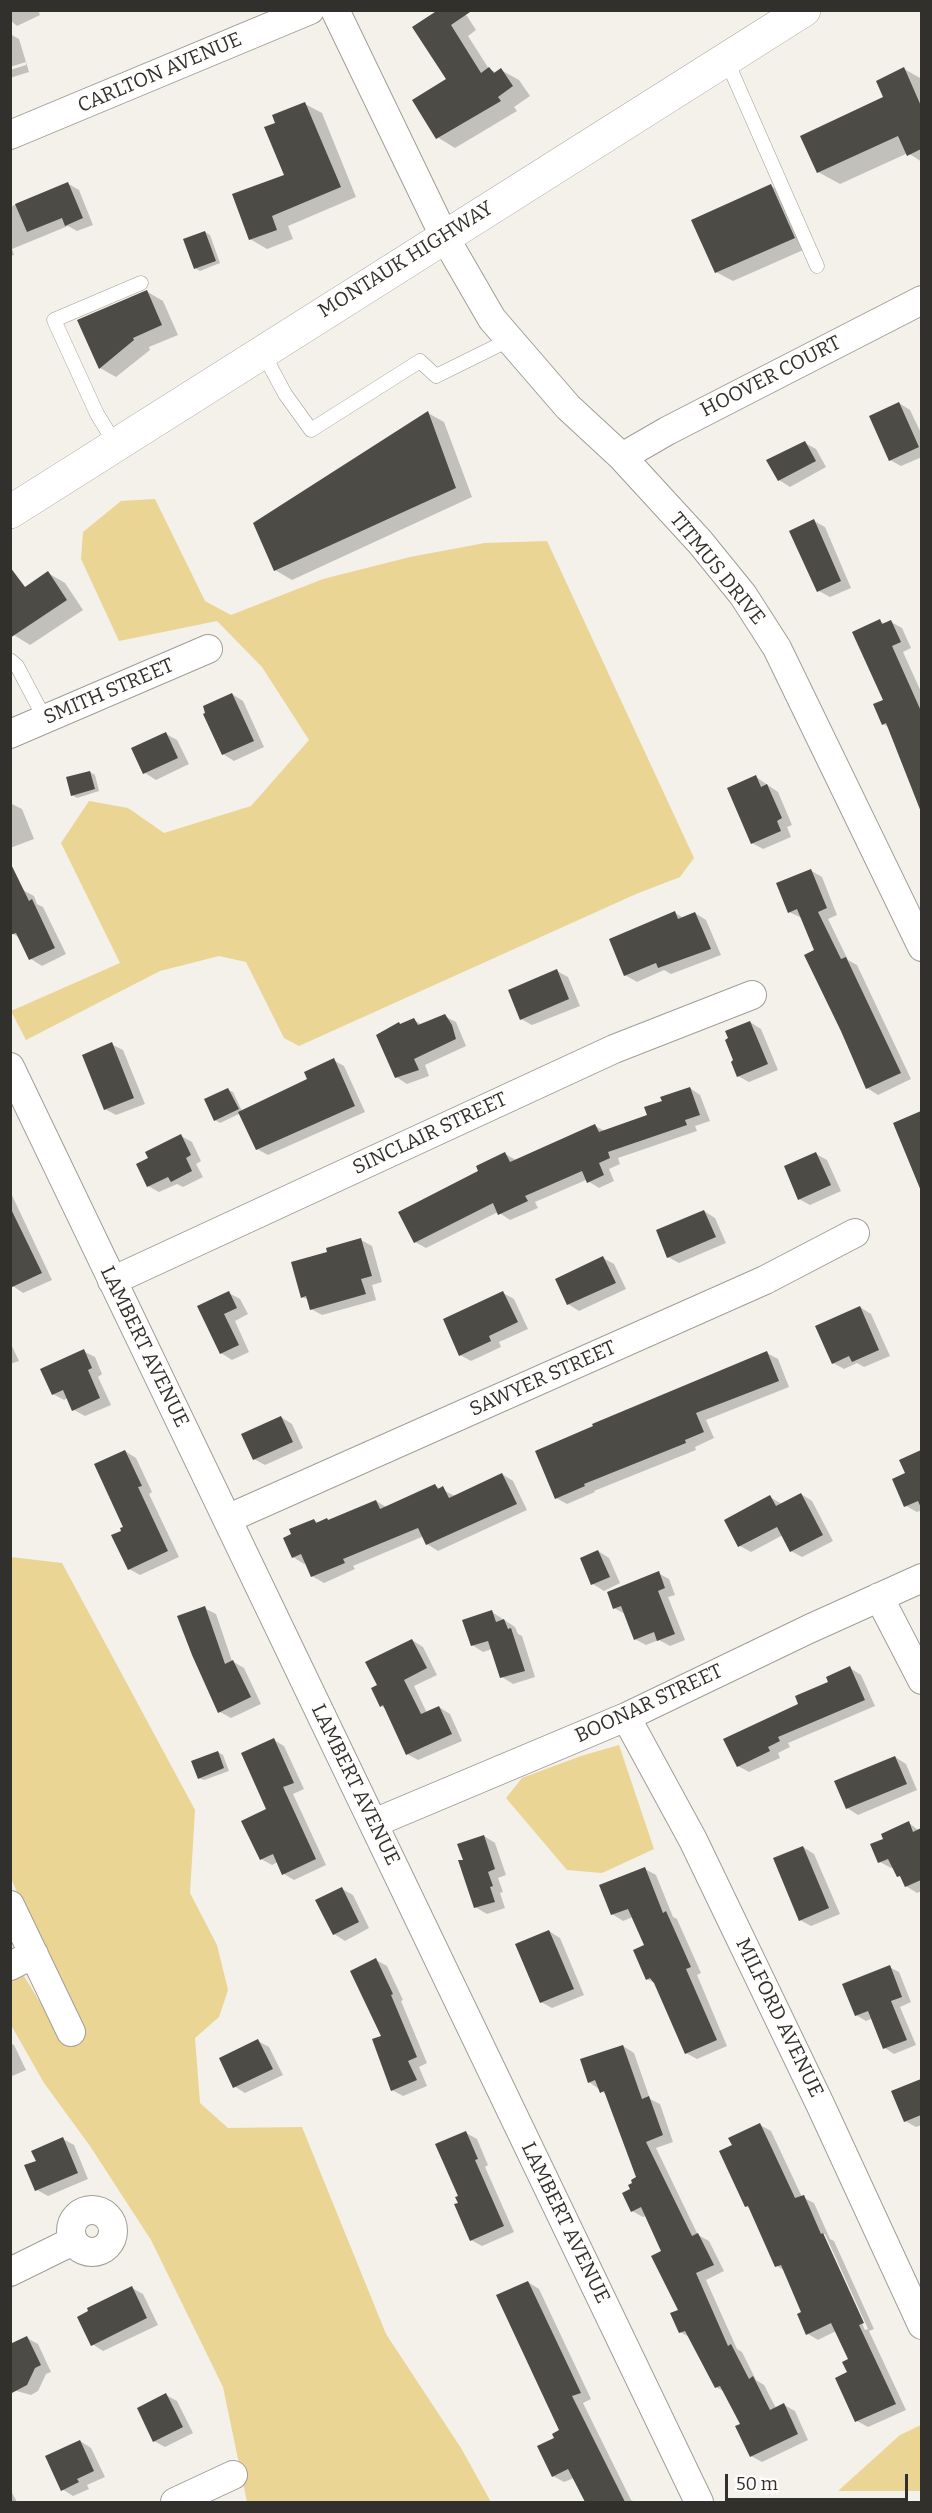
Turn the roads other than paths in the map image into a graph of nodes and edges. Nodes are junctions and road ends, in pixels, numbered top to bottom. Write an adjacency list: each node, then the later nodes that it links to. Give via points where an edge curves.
1 (310, 10): 5 (street, CARLTON AVENUE)
2 (335, 10): 6 (street, TITMUS DRIVE)
3 (804, 10): 4 (main road, MONTAUK HIGHWAY)
4 (726, 59): 6 (main road, MONTAUK HIGHWAY); 7 (lane)
5 (10, 135)
6 (444, 236): 10 (street, TITMUS DRIVE, via 492,319); 11 (main road, MONTAUK HIGHWAY)
7 (817, 266)
8 (141, 283): 12 (lane, via 54,320 97,414)
9 (921, 300): 13 (street, HOOVER COURT)
10 (509, 340): 11 (lane, via 436,376 420,361 311,430 285,394); 13 (street, TITMUS DRIVE, via 568,407)
11 (262, 351): 12 (main road, MONTAUK HIGHWAY)
12 (116, 445): 14 (main road, MONTAUK HIGHWAY)
13 (622, 457): 19 (street, TITMUS DRIVE, via 700,542 743,595 777,648)
14 (10, 512)
15 (208, 649): 17 (street, SMITH STREET)
16 (10, 660): 17 (lane)
17 (45, 719): 18 (street, SMITH STREET)
18 (10, 734)
19 (921, 948)
20 (752, 995): 23 (street, SINCLAIR STREET, via 614,1049)
21 (10, 1067): 23 (street, LAMBERT AVENUE)
22 (855, 1233): 24 (street, SAWYER STREET, via 765,1280)
23 (111, 1281): 24 (street, LAMBERT AVENUE)
24 (227, 1519): 29 (street, LAMBERT AVENUE)
25 (921, 1578): 26 (street, BOONAR STREET)
26 (879, 1597): 27 (street); 28 (street, BOONAR STREET)
27 (921, 1680)
28 (626, 1716): 29 (street, BOONAR STREET); 35 (street, MILFORD AVENUE, via 693,1840)
29 (374, 1823): 38 (street, LAMBERT AVENUE)
30 (10, 1905): 31 (street)
31 (22, 1960): 32 (street)
32 (71, 2032)
33 (73, 2241): 34 (street)
34 (10, 2272)
35 (921, 2325)
36 (233, 2475): 37 (street)
37 (175, 2502)
38 (699, 2502)

